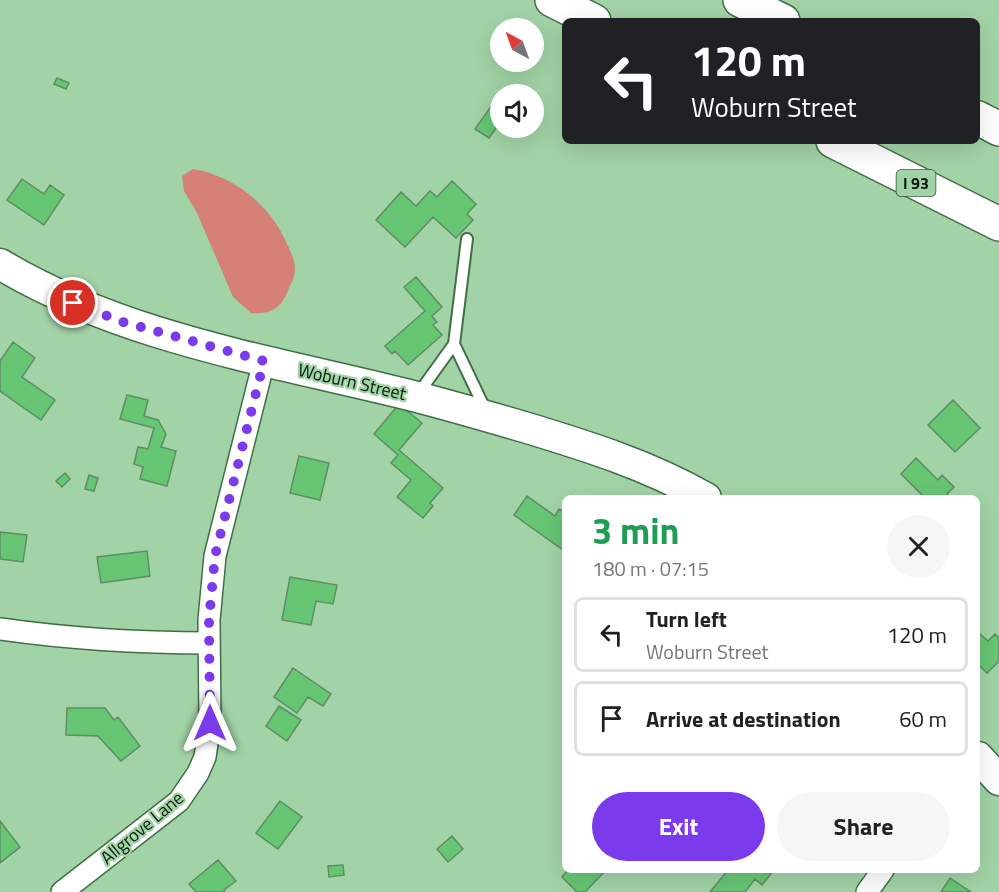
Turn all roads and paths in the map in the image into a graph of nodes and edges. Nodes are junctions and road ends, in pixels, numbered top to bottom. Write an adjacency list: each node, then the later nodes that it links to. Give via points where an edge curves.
1 (552, 0): 3 (highway)
2 (740, 0): 4 (highway)
3 (588, 18)
4 (777, 18)
5 (980, 119): 6 (highway)
6 (999, 129)
7 (839, 144): 8 (highway, I 93)
8 (999, 224)
9 (467, 239): 11 (lane)
10 (0, 264): 12 (street, Woburn Street, via 50,293 98,313)
11 (454, 344): 13 (lane); 14 (lane)
12 (264, 361): 13 (street, Woburn Street); 17 (street, Allgrove Lane, via 215,556)
13 (416, 397): 14 (street, Woburn Street)
14 (489, 417): 15 (street, Woburn Street, via 629,460)
15 (700, 495)
16 (0, 629): 17 (street, via 65,639)
17 (209, 643): 21 (street, Allgrove Lane, via 209,732 198,773 166,813)
18 (980, 759): 19 (street)
19 (999, 780)
20 (881, 873): 22 (street)
21 (62, 892)
22 (867, 892)

